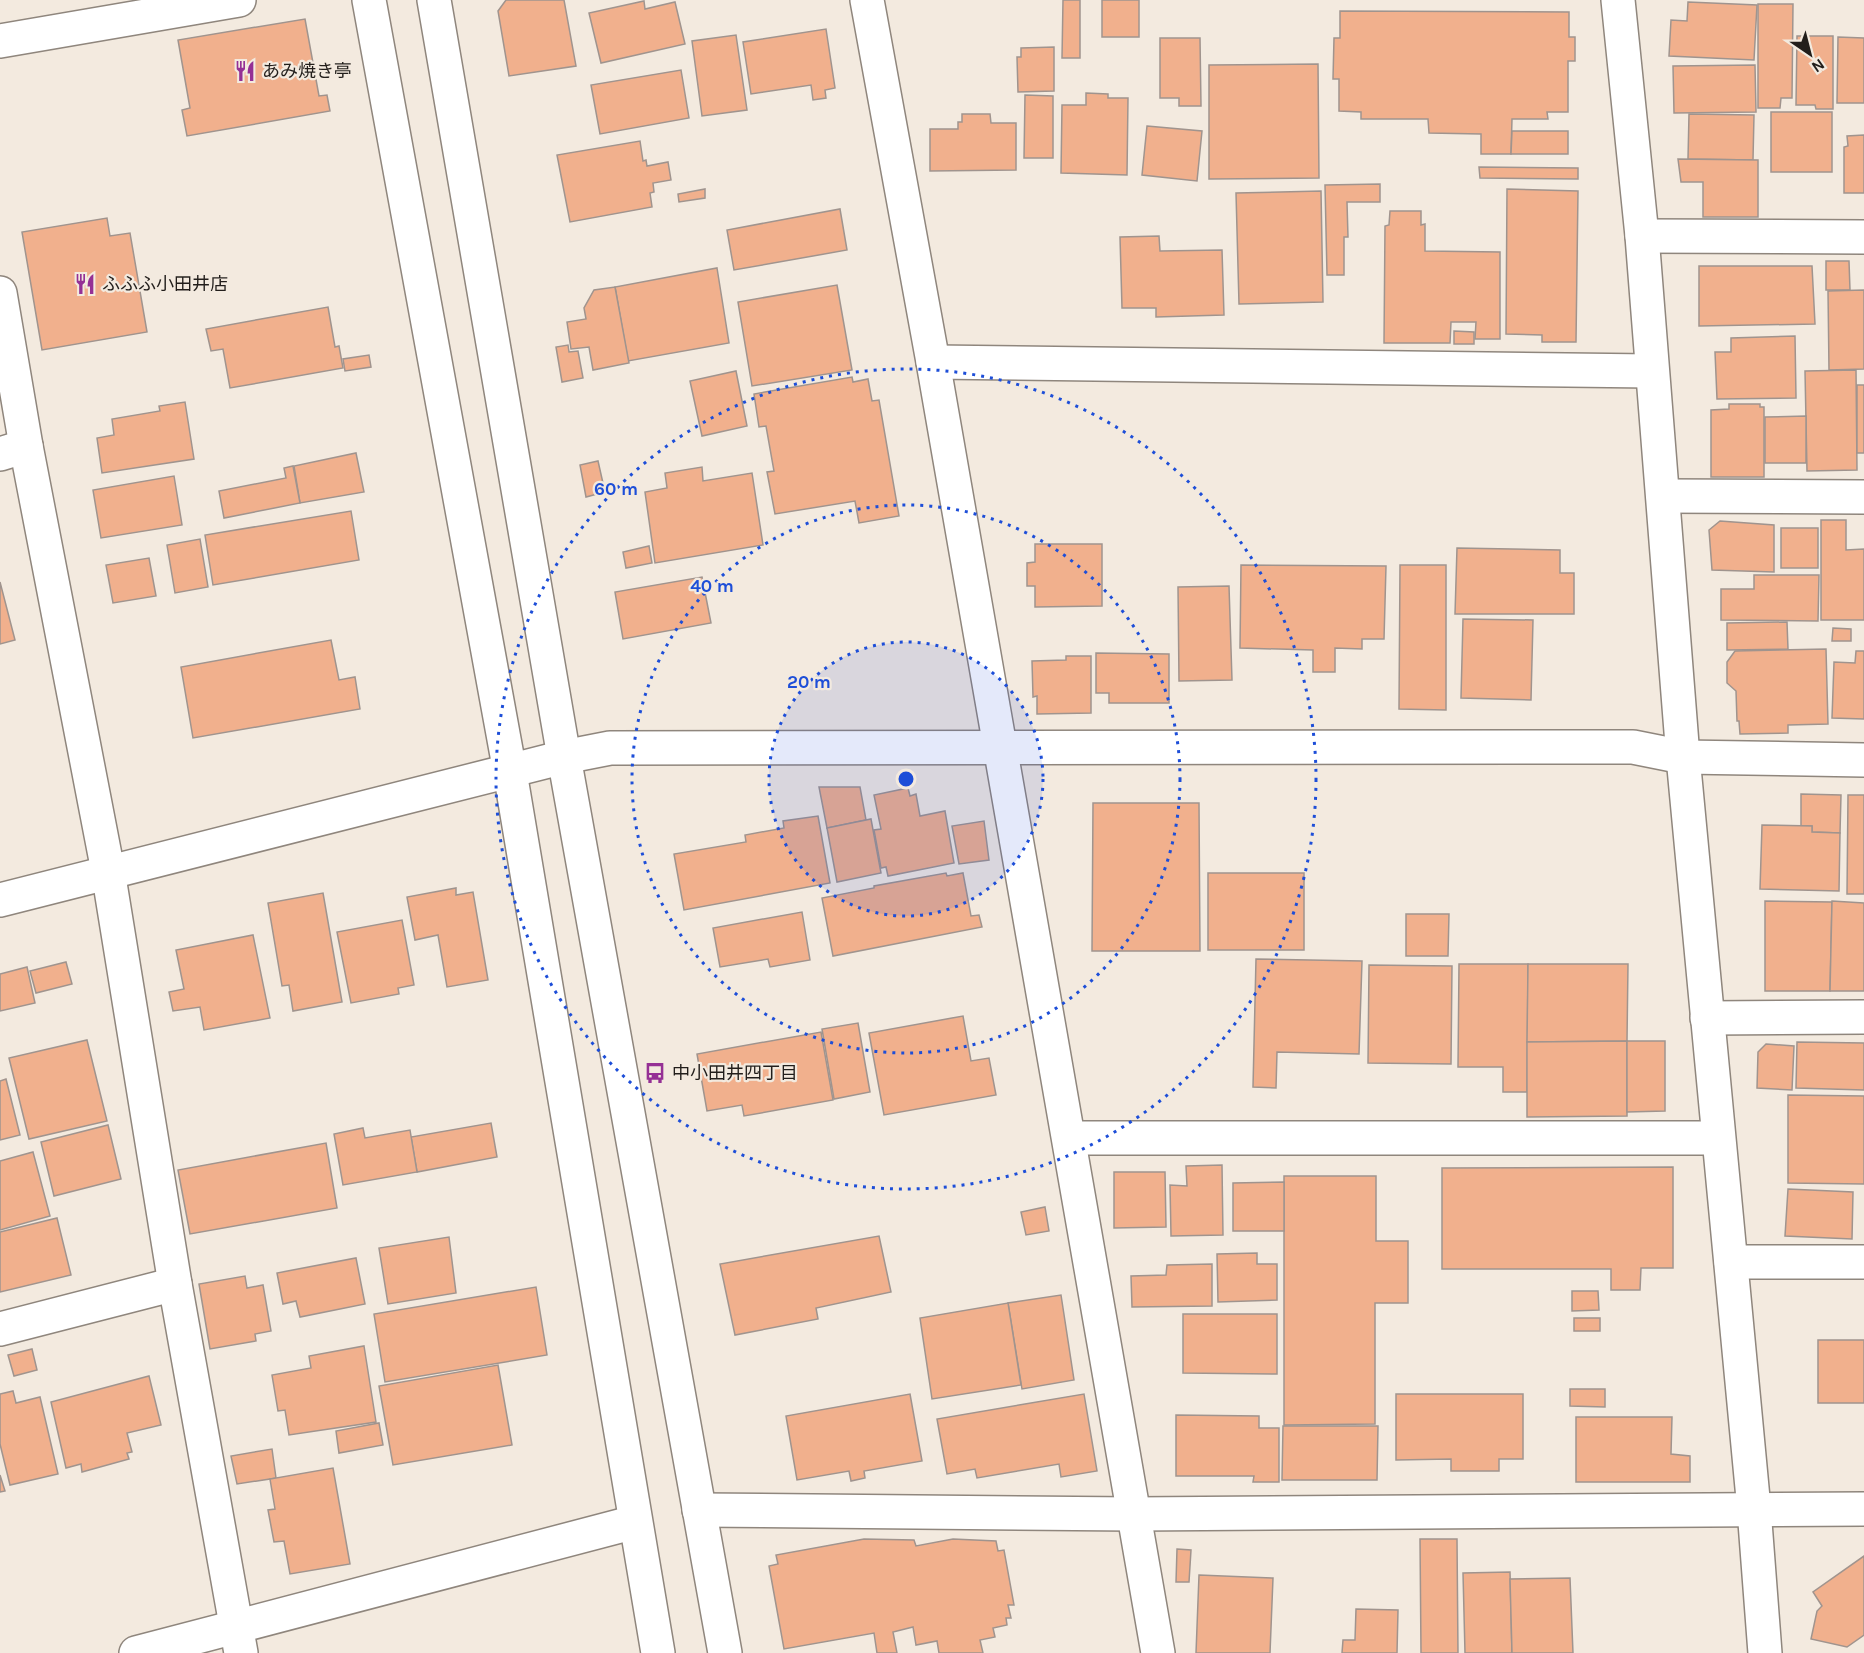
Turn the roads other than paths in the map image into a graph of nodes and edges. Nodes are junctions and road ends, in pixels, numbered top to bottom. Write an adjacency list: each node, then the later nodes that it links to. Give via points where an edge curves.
1 (239, 0): 6 (street)
2 (369, 0): 19 (street)
3 (434, 0): 16 (street)
4 (867, 0): 10 (street)
5 (1618, 0): 7 (street)
6 (0, 41)
7 (1642, 236): 8 (street); 11 (street)
8 (1864, 237)
9 (0, 293): 12 (street)
10 (933, 362): 11 (street); 15 (street)
11 (1652, 371): 13 (street)
12 (13, 450): 20 (street)
13 (1663, 496): 14 (street); 17 (street)
14 (1864, 497)
15 (1000, 747): 16 (street, via 610,748); 17 (street, via 1633,747); 24 (street)
16 (564, 757): 19 (street); 32 (street)
17 (1683, 757): 18 (street); 23 (street)
18 (1864, 760)
19 (510, 772): 20 (street); 34 (street)
20 (108, 871): 21 (street); 28 (street)
21 (0, 900)
22 (1864, 1017): 23 (street)
23 (1707, 1018): 25 (street)
24 (1069, 1138): 25 (street); 33 (street)
25 (1718, 1138): 26 (street)
26 (1731, 1262): 27 (street); 30 (street)
27 (1864, 1262)
28 (175, 1284): 29 (street); 35 (street)
29 (0, 1329)
30 (1754, 1509): 31 (street); 33 (street); 40 (street)
31 (1864, 1509)
32 (699, 1510): 33 (street); 38 (street)
33 (1134, 1515): 39 (street)
34 (635, 1522): 35 (street); 37 (street)
35 (239, 1640): 36 (street)
36 (136, 1653)
37 (658, 1653)
38 (725, 1653)
39 (1158, 1653)
40 (1764, 1653)

